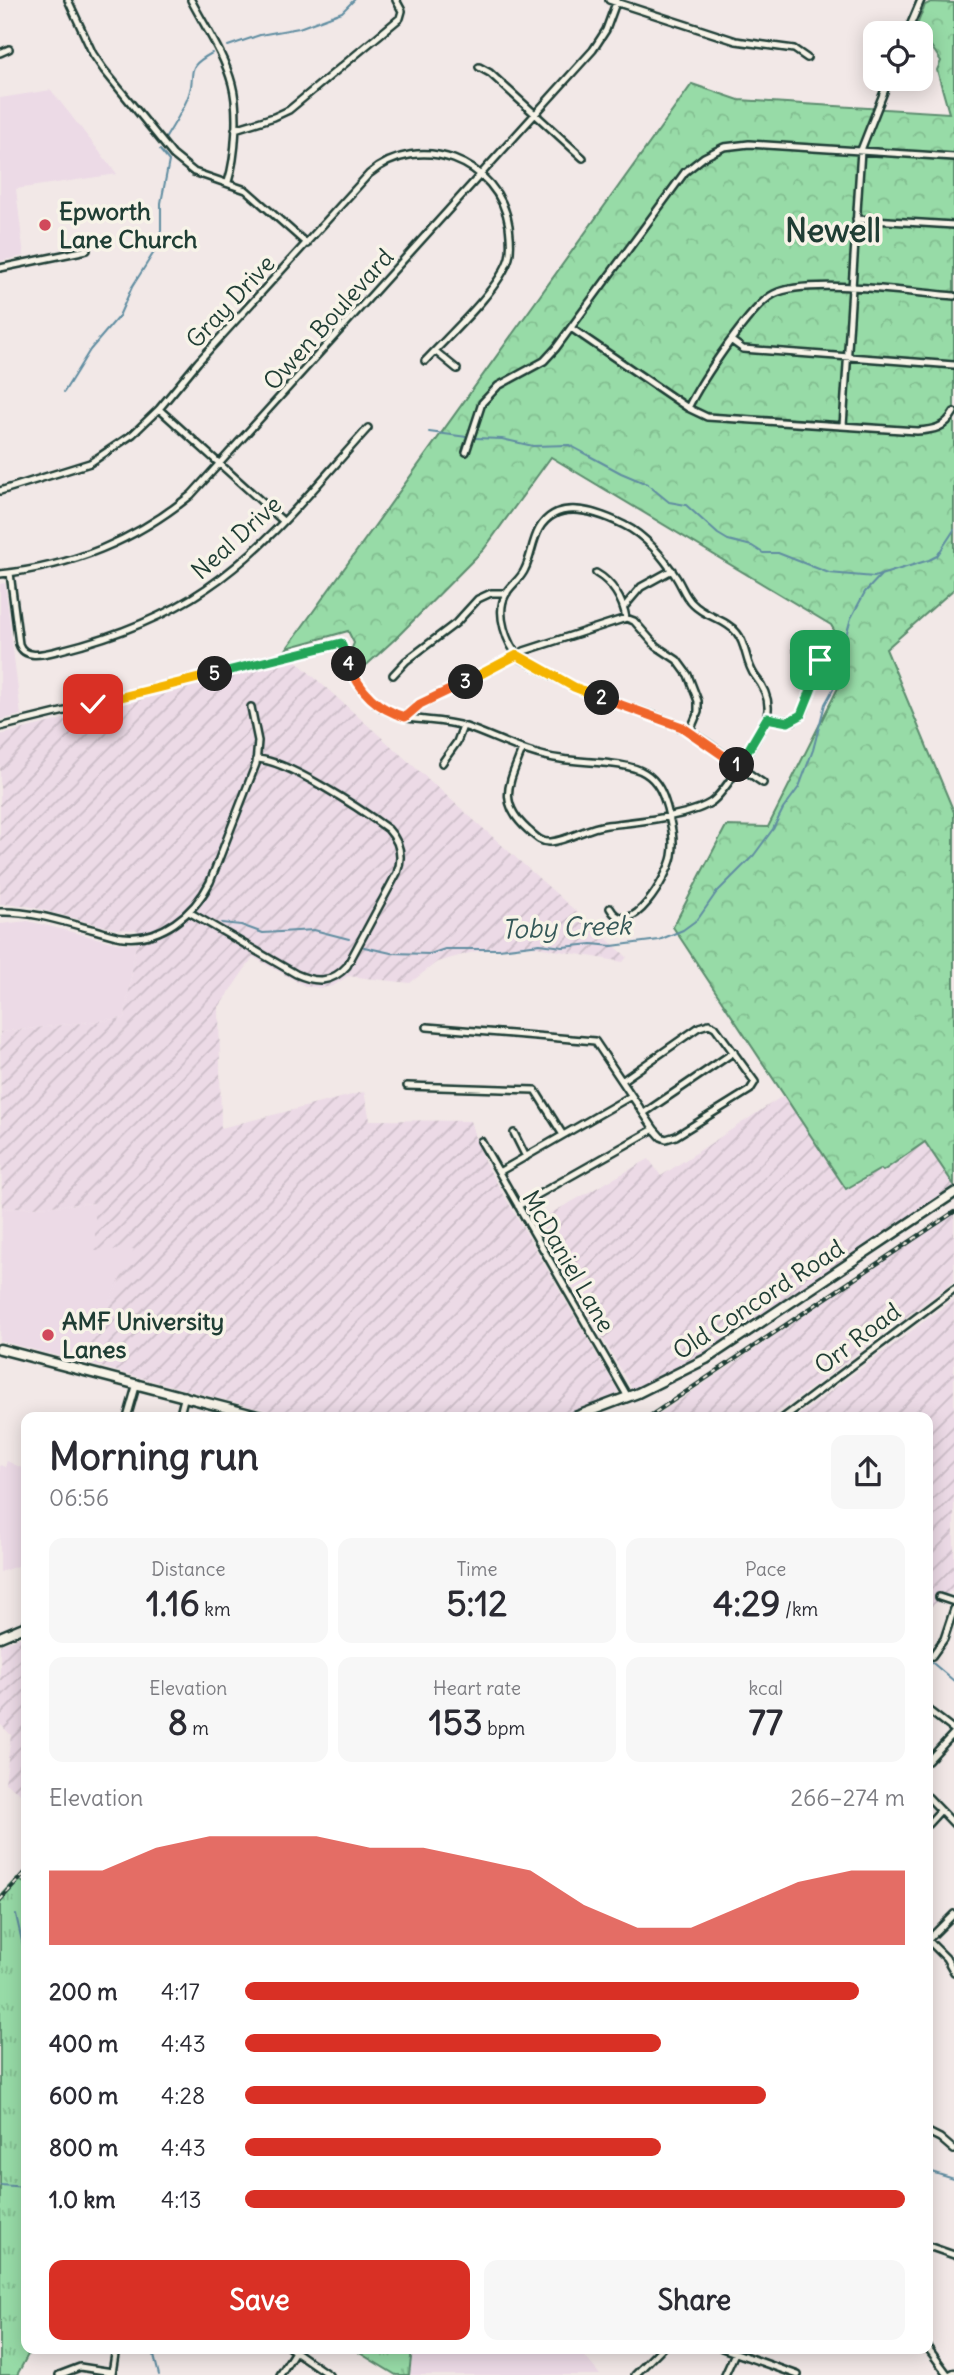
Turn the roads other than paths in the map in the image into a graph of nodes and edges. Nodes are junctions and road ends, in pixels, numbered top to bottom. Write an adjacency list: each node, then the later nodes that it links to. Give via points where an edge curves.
1 (68, 0): 19 (street, via 100,64 154,134 194,172)
2 (191, 0): 14 (street, via 233,85)
3 (396, 0): 14 (street, via 400,18 289,110)
4 (609, 0): 6 (street)
5 (921, 0): 7 (street)
6 (617, 1): 10 (street, via 736,41 794,49); 13 (street, Owen Boulevard, via 600,41)
7 (912, 21)
8 (9, 49): 9 (street)
9 (0, 52)
10 (807, 58)
11 (479, 67): 13 (street)
12 (884, 91): 15 (street)
13 (536, 114): 16 (street); 18 (street, Owen Boulevard)
14 (236, 129): 19 (street)
15 (861, 150): 17 (street); 20 (street); 27 (street, via 749,144 724,146 704,157 663,199)
16 (583, 158)
17 (954, 158)
18 (481, 176): 22 (street, Gray Drive, via 456,160 432,153 394,158 369,174); 29 (street, via 502,200 510,254 494,285); 40 (street, Owen Boulevard)
19 (228, 182): 22 (street, via 255,196)
20 (856, 219): 21 (street); 25 (street)
21 (954, 225)
22 (307, 244): 35 (street, Gray Drive)
23 (87, 250): 24 (street)
24 (0, 268)
25 (852, 287): 26 (street); 28 (street, via 790,287 772,294 757,306); 30 (street)
26 (954, 296)
27 (571, 328): 34 (street); 39 (street, via 544,361 498,386 482,403)
28 (732, 341): 30 (street, via 743,349); 34 (street)
29 (435, 351): 31 (street); 33 (street)
30 (848, 357): 32 (street); 37 (street)
31 (425, 361)
32 (954, 365)
33 (457, 369)
34 (688, 408): 37 (street, via 707,417)
35 (159, 409): 40 (street); 41 (street, Gray Drive, via 133,434 90,463)
36 (954, 412): 37 (street, via 949,422 936,430)
37 (843, 426)
38 (368, 428): 42 (street, Neal Drive)
39 (466, 452)
40 (220, 465): 42 (street); 44 (street, Owen Boulevard, via 171,511 114,545 60,564)
41 (0, 491)
42 (283, 521): 44 (street, Neal Drive, via 222,577 190,599 120,633 56,651 28,654 21,650)
43 (672, 570): 47 (street, via 628,527 588,512 567,510 541,525 525,569); 48 (street, via 641,587); 55 (street, via 692,604 739,636 748,664 767,697)
44 (10, 573): 46 (street, Owen Boulevard)
45 (596, 573): 48 (street, via 607,580)
46 (0, 574)
47 (507, 593): 51 (street, via 503,624); 52 (street, via 478,599)
48 (624, 607): 49 (street)
49 (626, 618): 51 (street); 58 (street, via 677,660 688,675 698,701)
50 (797, 650): 55 (street, via 813,653 820,662 804,711 793,721)
51 (517, 655): 54 (street, via 420,704); 58 (street, via 582,690)
52 (393, 675)
53 (251, 707): 60 (street)
54 (405, 717): 56 (street); 57 (street, via 367,695 341,643)
55 (767, 718): 62 (street)
56 (463, 726): 59 (street); 61 (street)
57 (0, 727)
58 (690, 731): 62 (street)
59 (522, 750): 64 (street, via 642,771 660,788); 64 (street, via 508,786 509,805 540,840 551,842 596,827)
60 (257, 759): 67 (street, via 210,882); 67 (street, via 274,761 306,777 388,829 400,851 397,873 347,966 324,981 296,974)
61 (442, 763)
62 (739, 766): 63 (street); 64 (street, via 710,803)
63 (763, 783)
64 (668, 816): 65 (street, via 673,845 667,874 636,914 618,917)
65 (610, 908)
66 (0, 912): 67 (street, via 27,913 123,937 157,932)
67 (189, 912)
68 (427, 1027): 70 (street, via 595,1041)
69 (734, 1052): 70 (street, via 715,1027 704,1025); 73 (street); 74 (street, via 754,1080 750,1090 670,1138 661,1137)
70 (623, 1080): 72 (street)
71 (407, 1086): 76 (street, via 535,1090)
72 (631, 1096): 73 (street); 76 (street)
73 (644, 1113): 74 (street)
74 (654, 1129): 81 (street)
75 (514, 1133): 78 (street)
76 (563, 1135): 78 (street)
77 (481, 1141): 79 (street, McDaniel Lane)
78 (526, 1157): 79 (street)
79 (499, 1172): 81 (street, McDaniel Lane)
80 (954, 1193): 86 (street, Old Concord Road, via 706,1359)
81 (519, 1206): 86 (street, McDaniel Lane)
82 (954, 1289): 91 (street, Orr Road)
83 (0, 1349): 84 (street)
84 (137, 1382): 85 (street); 87 (street)
85 (185, 1395): 88 (street); 89 (street)
86 (628, 1396): 90 (street, Old Concord Road)
87 (129, 1412)
88 (181, 1412)
89 (232, 1412)
90 (587, 1412)
91 (791, 1412)
92 (939, 1597): 93 (street)
93 (954, 1602)
94 (954, 1609): 97 (street)
95 (21, 1628): 96 (street)
96 (0, 1636)
97 (933, 1655)
98 (933, 1714): 99 (street)
99 (954, 1732): 100 (street)
100 (933, 1755)
101 (933, 1803): 102 (street)
102 (940, 1811): 103 (street); 104 (street)
103 (933, 1819)
104 (954, 1824)
105 (954, 1914): 106 (street)
106 (933, 1935)
107 (933, 1945): 108 (street)
108 (954, 1972)
109 (933, 2134): 110 (street)
110 (954, 2150)
111 (933, 2248): 112 (street)
112 (954, 2255)
113 (116, 2354): 120 (street)
114 (290, 2354): 122 (street)
115 (297, 2354): 123 (street)
116 (656, 2354): 124 (street)
117 (735, 2354): 125 (street)
118 (738, 2354): 126 (street)
119 (933, 2354): 127 (street)
120 (112, 2374): 121 (street, via 80,2367)
121 (59, 2375)
122 (280, 2375)
123 (329, 2375)
124 (635, 2375)
125 (725, 2375)
126 (798, 2375)
127 (952, 2375)

